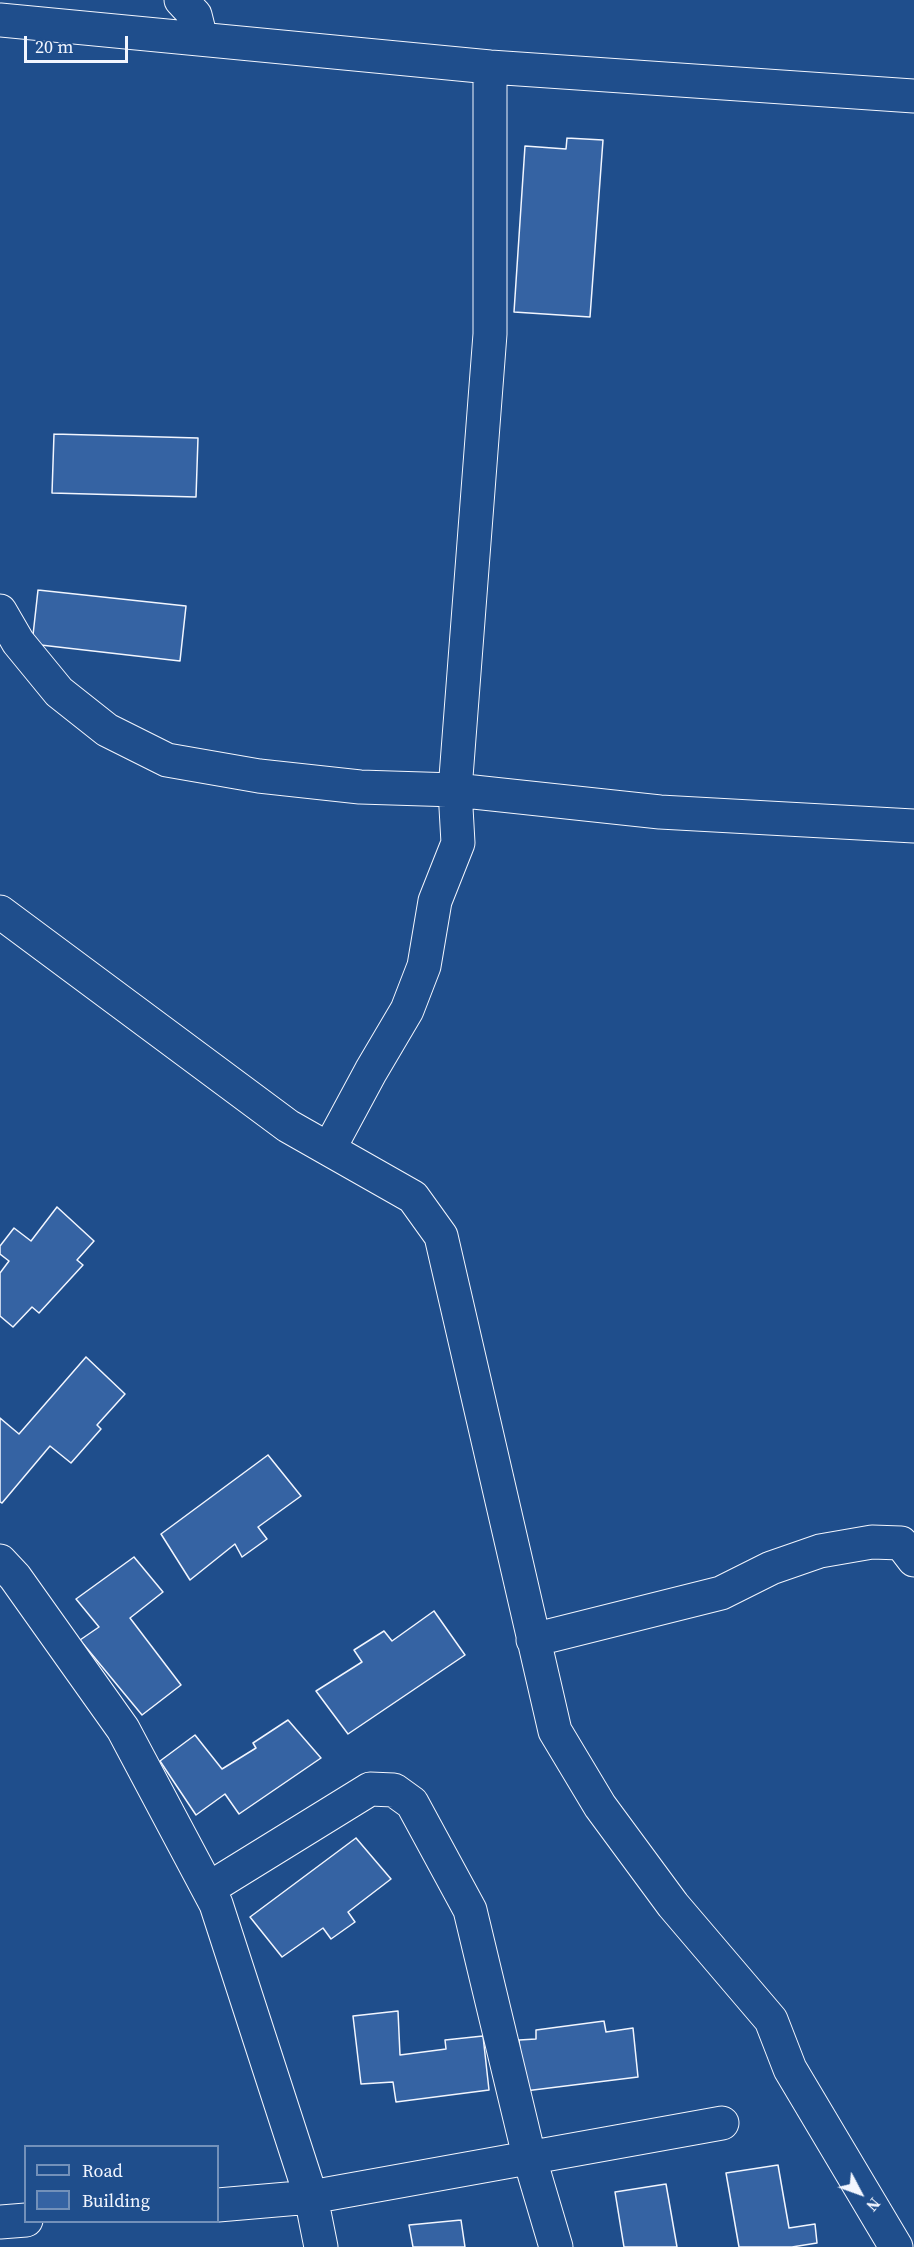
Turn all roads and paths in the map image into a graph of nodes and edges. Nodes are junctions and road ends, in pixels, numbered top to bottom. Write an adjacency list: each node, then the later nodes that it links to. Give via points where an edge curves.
1 (181, 0): 3 (street, via 195,15)
2 (0, 20): 3 (street)
3 (201, 39): 4 (street)
4 (490, 67): 5 (street); 7 (street, via 490,334)
5 (914, 96)
6 (0, 611): 7 (street, via 18,642 59,692 107,730 167,760 259,776 360,787)
7 (455, 790): 8 (street, via 660,812); 10 (street, via 458,843 435,901 424,966 407,1010)
8 (914, 826)
9 (0, 912): 10 (street, via 288,1126)
10 (329, 1149): 13 (street, via 413,1197 441,1236)
11 (914, 1560): 13 (street, via 901,1543 872,1542 820,1551 771,1568 721,1593)
12 (0, 1561): 14 (street, via 123,1729)
13 (533, 1640): 23 (street, via 555,1731 600,1806 673,1905 771,2020 790,2069)
14 (208, 1889): 16 (street, via 370,1789 394,1790 412,1803 470,1910); 17 (street)
15 (722, 2123): 16 (street)
16 (529, 2157): 17 (street); 22 (street)
17 (311, 2197): 18 (street); 21 (street)
18 (219, 2205)
19 (24, 2220): 20 (street)
20 (0, 2222)
21 (321, 2247)
22 (556, 2247)
23 (896, 2247)

